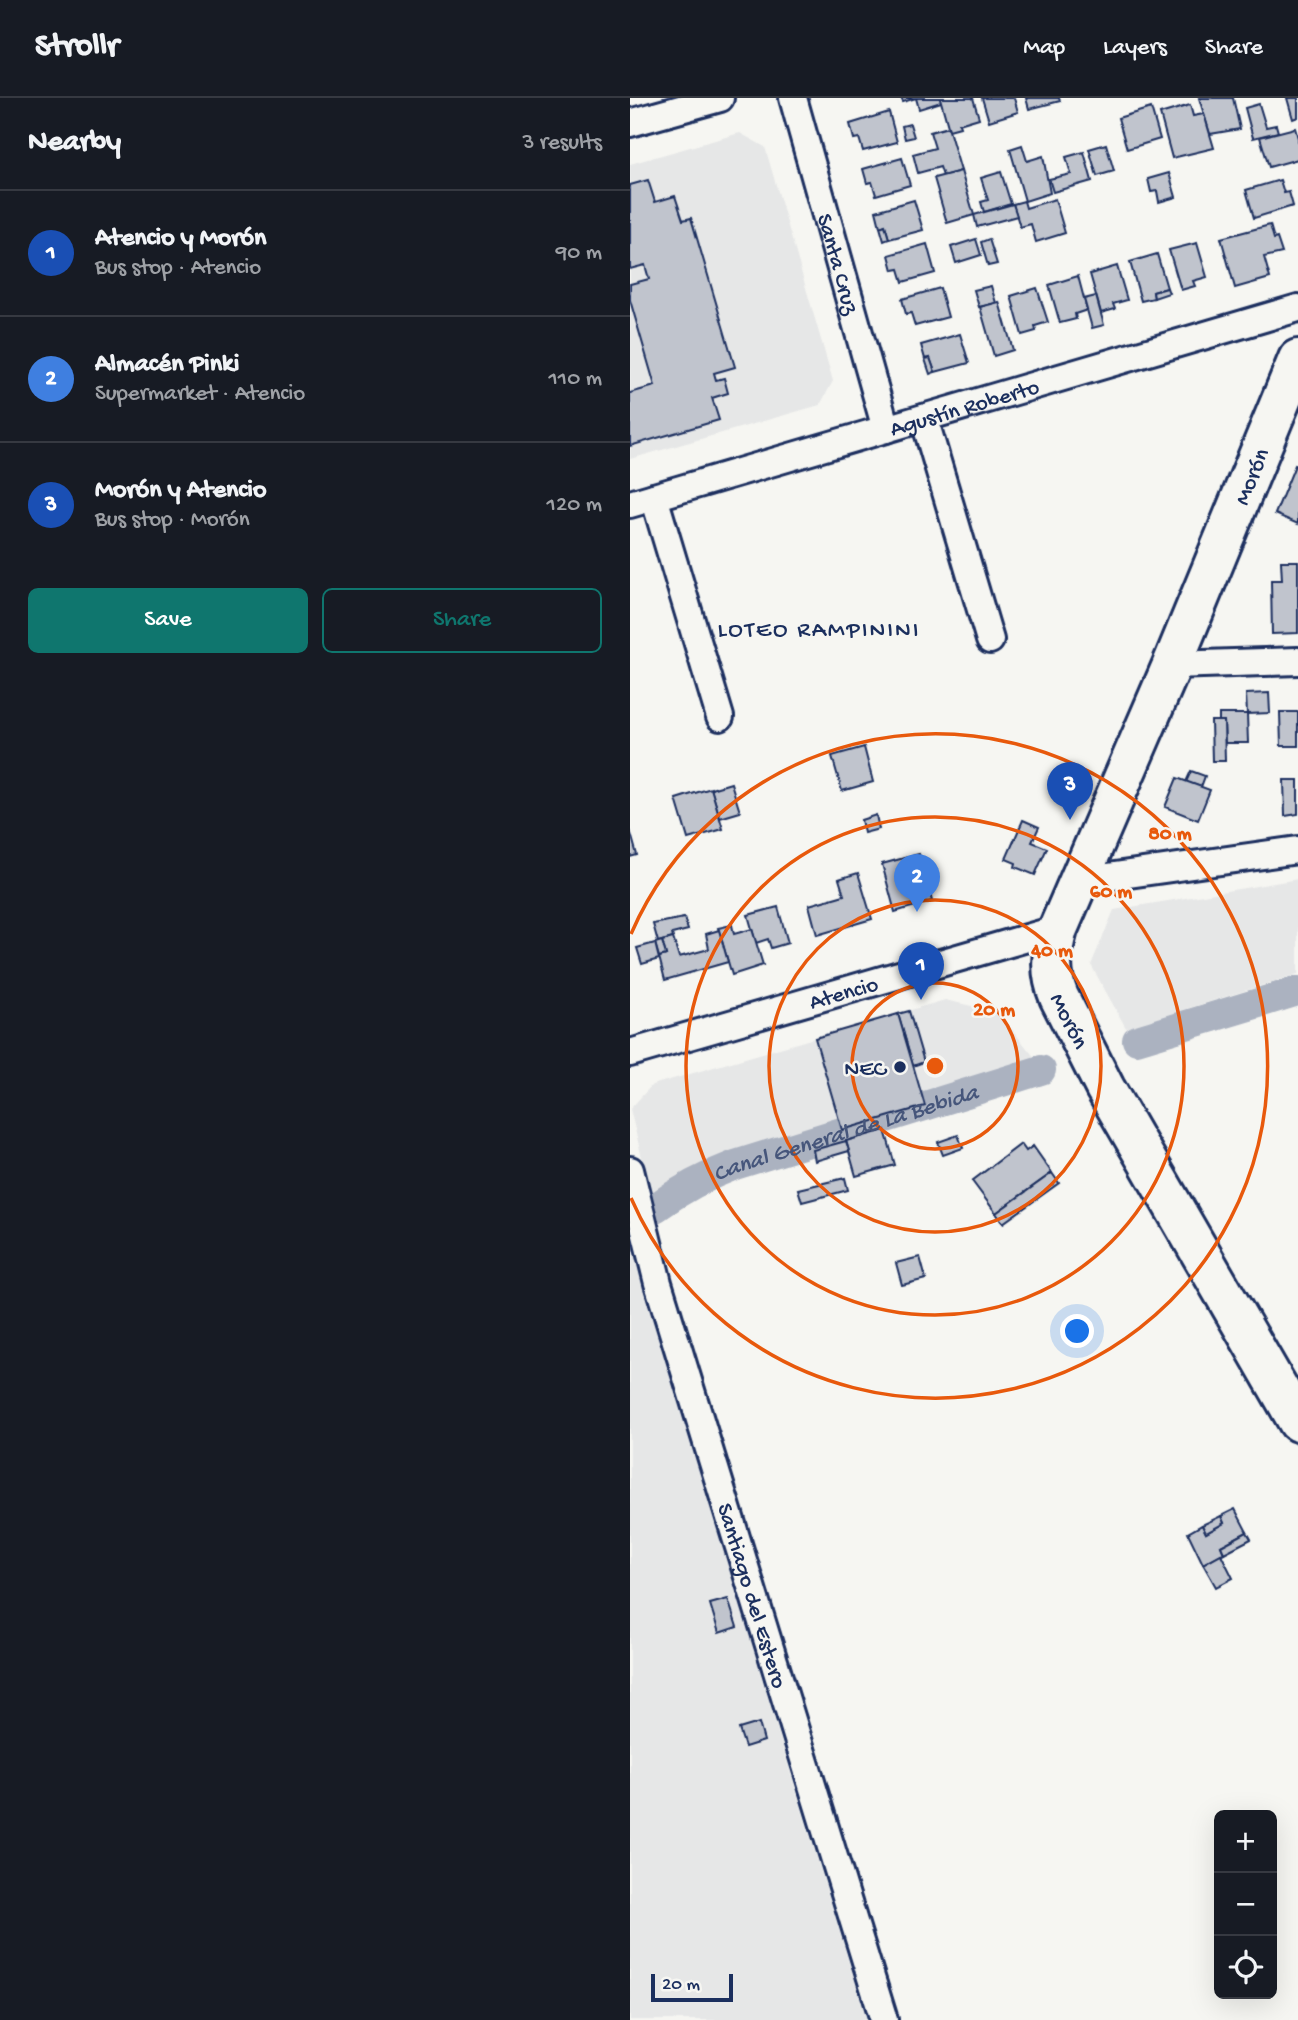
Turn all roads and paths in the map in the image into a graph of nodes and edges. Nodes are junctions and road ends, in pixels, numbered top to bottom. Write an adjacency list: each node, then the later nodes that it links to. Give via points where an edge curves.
1 (720, 98): 3 (street)
2 (793, 98): 7 (street, Santa Cruz)
3 (630, 123)
4 (1298, 308): 6 (street, Agustín Roberto)
5 (1294, 381): 11 (street, Morón)
6 (924, 418): 7 (street, Agustín Roberto); 9 (street)
7 (886, 429): 8 (street, Agustín Roberto)
8 (642, 501): 12 (street)
9 (990, 640)
10 (1298, 661): 11 (street)
11 (1172, 664): 14 (street, Morón)
12 (720, 717)
13 (1298, 850): 14 (street)
14 (1079, 881): 15 (street, Morón)
15 (1058, 929): 16 (street, Atencio); 18 (street, Morón, via 1051,955 1059,998 1105,1088)
16 (630, 1053)
17 (630, 1170): 19 (street, Santiago del Estero, via 658,1283)
18 (1298, 1422)
19 (884, 2020)

